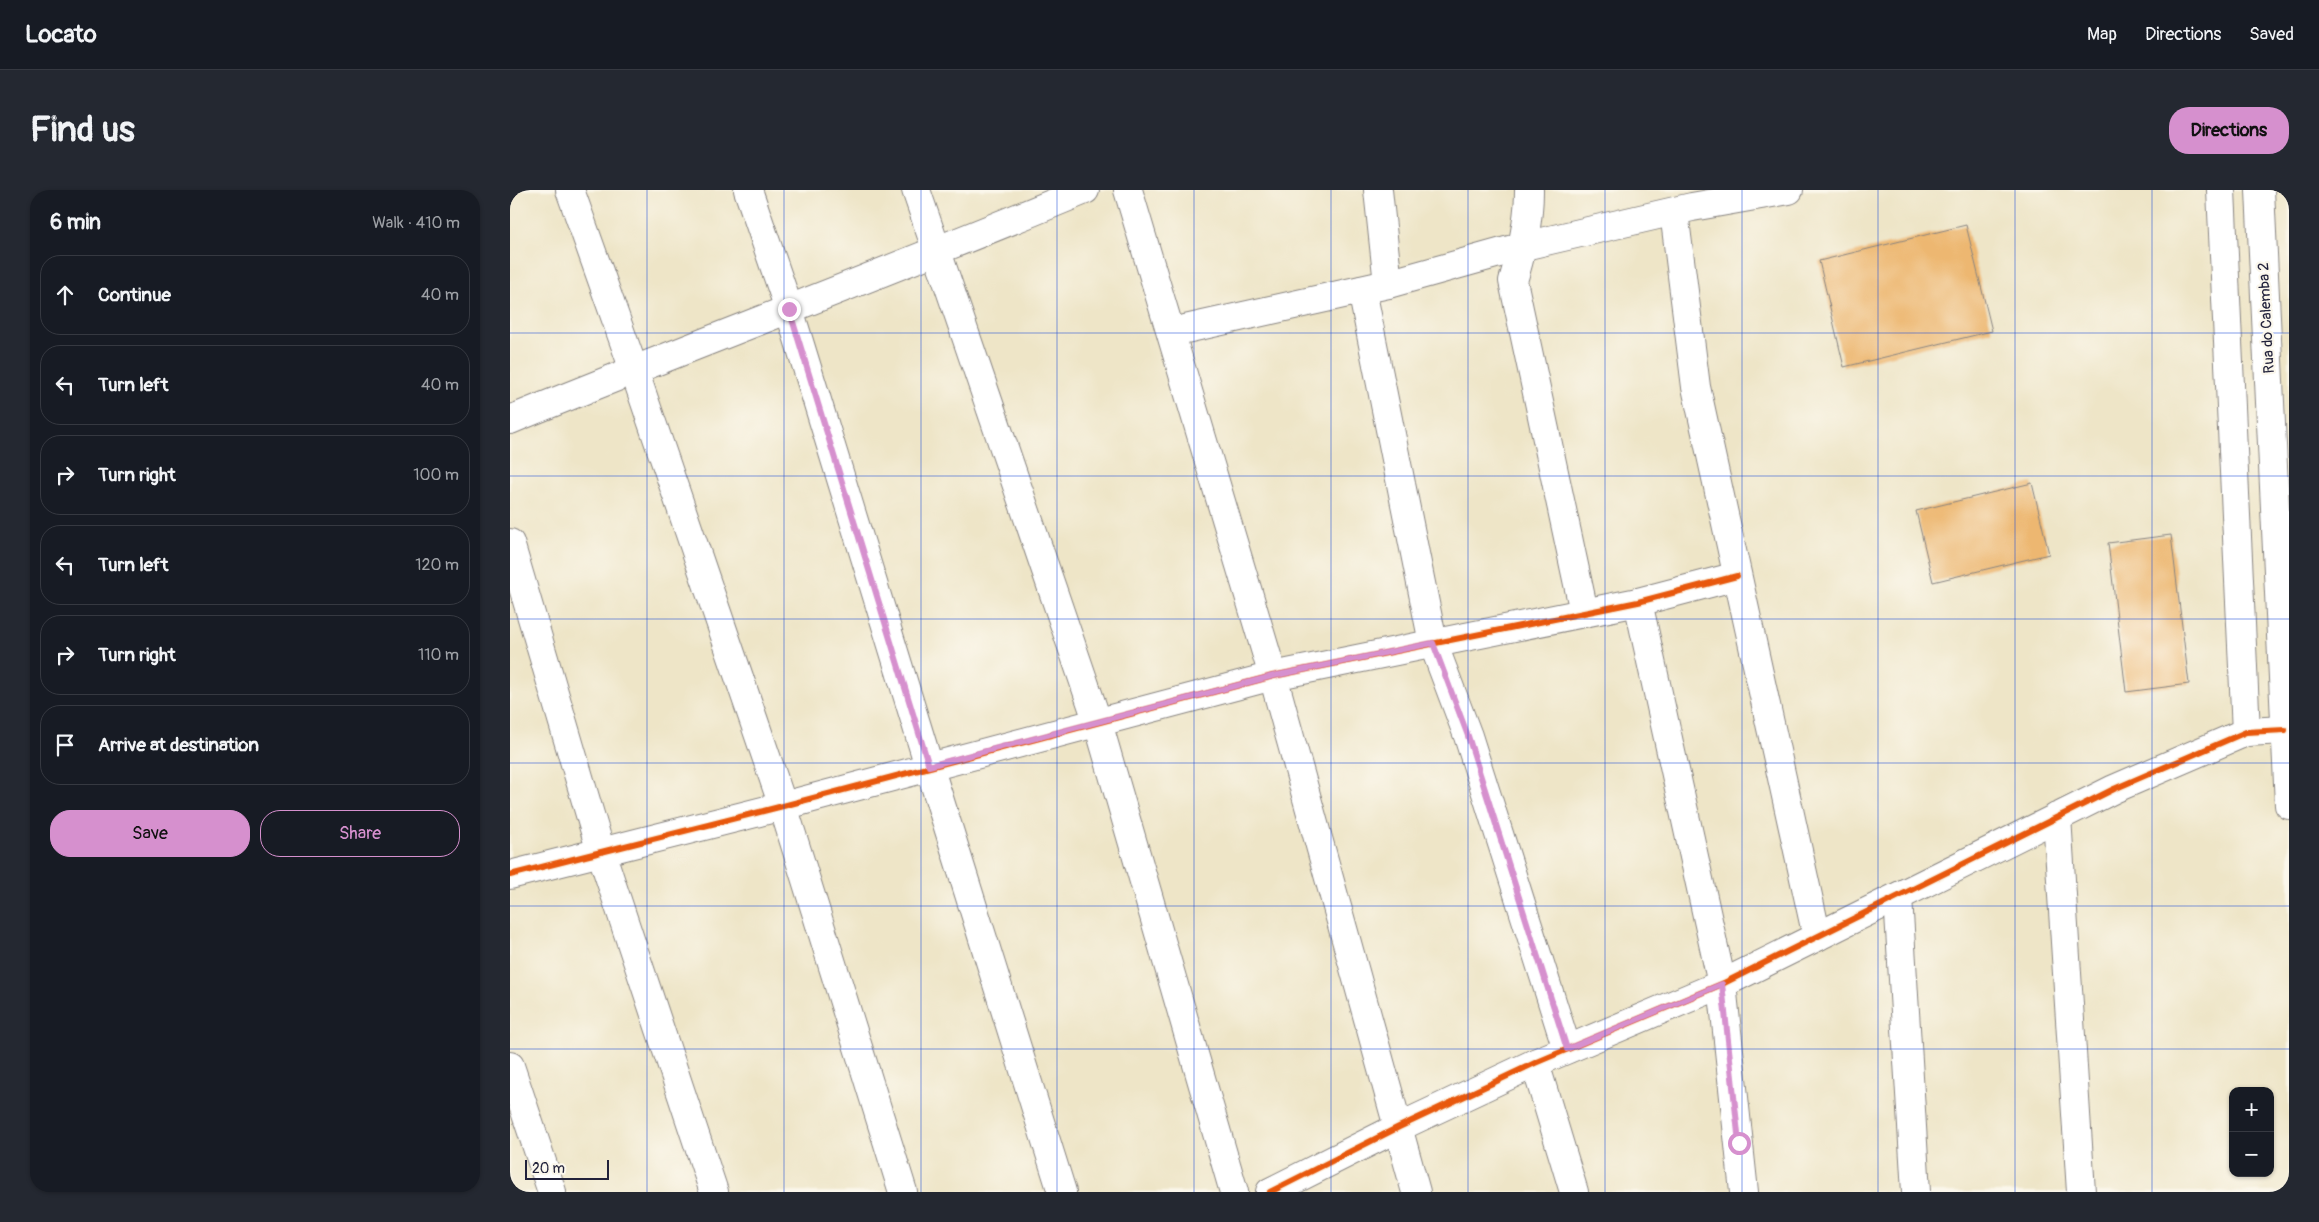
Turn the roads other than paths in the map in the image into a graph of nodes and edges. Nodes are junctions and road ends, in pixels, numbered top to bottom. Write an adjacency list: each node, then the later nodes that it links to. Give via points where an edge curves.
1 (570, 190): 17 (street)
2 (748, 190): 15 (street)
3 (916, 190): 13 (street)
4 (1085, 190): 13 (street)
5 (1128, 190): 16 (street)
6 (1378, 190): 14 (street)
7 (1529, 190): 12 (street)
8 (1789, 190): 11 (street)
9 (2221, 190): 28 (street)
10 (2260, 190): 19 (street, Rua do Calemba 2)
11 (1687, 203): 12 (street); 21 (street, via 1696,387)
12 (1524, 246): 14 (street); 23 (street, via 1512,281)
13 (936, 252): 15 (street); 26 (street)
14 (1375, 287): 16 (street); 24 (street)
15 (789, 309): 17 (street); 29 (street)
16 (1172, 332): 25 (street)
17 (634, 370): 18 (street); 31 (street)
18 (510, 420)
19 (2281, 440): 27 (street, Rua do Calemba 2)
20 (510, 544): 33 (street)
21 (1737, 576): 22 (street); 36 (street)
22 (1638, 602): 23 (street); 37 (street)
23 (1584, 612): 24 (street)
24 (1433, 643): 25 (street); 38 (street, via 1468,736)
25 (1273, 676): 26 (street); 41 (street)
26 (1098, 723): 29 (street); 46 (street)
27 (2285, 730): 28 (street); 30 (street, Rua do Calemba 2)
28 (2246, 732): 32 (street)
29 (929, 766): 31 (street); 45 (street)
30 (2289, 805)
31 (782, 806): 33 (street); 44 (street)
32 (2057, 817): 35 (street); 52 (street)
33 (601, 852): 34 (street); 43 (street)
34 (510, 876)
35 (1898, 897): 36 (street); 51 (street)
36 (1817, 937): 37 (street)
37 (1722, 984): 38 (street); 50 (street)
38 (1567, 1049): 39 (street)
39 (1535, 1063): 41 (street); 49 (street)
40 (510, 1066): 42 (street)
41 (1399, 1127): 47 (street); 48 (street)
42 (552, 1192)
43 (714, 1192)
44 (903, 1192)
45 (1062, 1192)
46 (1234, 1192)
47 (1270, 1192)
48 (1416, 1192)
49 (1574, 1192)
50 (1744, 1192)
51 (1916, 1192)
52 (2081, 1192)

